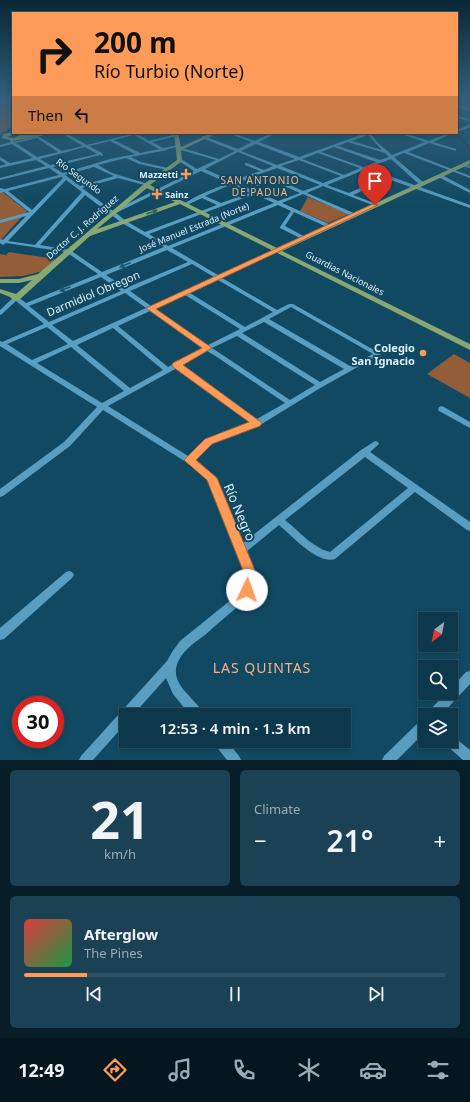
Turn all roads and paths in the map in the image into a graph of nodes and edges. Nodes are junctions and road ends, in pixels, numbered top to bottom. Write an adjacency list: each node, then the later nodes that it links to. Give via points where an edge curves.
1 (66, 134): 24 (street)
2 (130, 134): 18 (street)
3 (137, 134): 20 (street)
4 (174, 134): 20 (street)
5 (176, 134): 26 (main road)
6 (209, 134): 16 (main road)
7 (212, 134): 16 (main road)
8 (234, 134): 21 (street)
9 (271, 134): 21 (street)
10 (365, 134): 19 (street)
11 (370, 134): 32 (street)
12 (405, 134): 22 (street)
13 (40, 135): 15 (main road); 17 (street); 30 (street)
14 (445, 135): 22 (street, José Manuel Estrada (Norte))
15 (20, 136): 17 (main road)
16 (204, 137): 26 (main road); 29 (street)
17 (10, 138): 23 (main road); 39 (street, Río Segundo)
18 (111, 140): 24 (street); 35 (street)
19 (347, 141): 25 (street); 32 (street)
20 (149, 142): 27 (street)
21 (256, 142): 29 (street); 40 (street)
22 (428, 142): 28 (street); 33 (street, José Manuel Estrada (Norte))
23 (0, 144)
24 (87, 146): 30 (street); 34 (street)
25 (334, 146): 31 (street); 44 (street)
26 (179, 149): 27 (street); 42 (main road); 43 (street)
27 (164, 150): 35 (street)
28 (455, 150)
29 (238, 151): 43 (street); 49 (street)
30 (62, 152): 39 (street)
31 (318, 152): 40 (street); 53 (street)
32 (386, 152): 37 (street)
33 (404, 152): 37 (street, José Manuel Estrada (Norte)); 56 (street)
34 (101, 154): 41 (street); 52 (street)
35 (139, 154): 36 (street)
36 (127, 157): 41 (street); 54 (street, via 140,164)
37 (391, 157): 44 (street, José Manuel Estrada (Norte)); 68 (street)
38 (0, 158): 48 (street)
39 (36, 158): 48 (street); 52 (street, Río Segundo)
40 (298, 159): 49 (street); 59 (street)
41 (111, 160): 46 (street)
42 (180, 160): 54 (main road, Doctor C. J. Rodríguez); 55 (street)
43 (219, 160): 55 (street)
44 (380, 162): 53 (street, José Manuel Estrada (Norte))
45 (470, 162): 50 (main road)
46 (94, 164): 58 (street); 61 (street)
47 (246, 164): 57 (street)
48 (9, 165): 51 (street)
49 (276, 166): 57 (street); 71 (street)
50 (467, 166): 56 (main road)
51 (0, 167)
52 (49, 167): 61 (street, Río Segundo); 65 (street)
53 (364, 168): 59 (street, José Manuel Estrada (Norte)); 62 (street)
54 (167, 169): 69 (main road, Doctor C. J. Rodríguez)
55 (199, 170): 67 (street); 75 (street)
56 (452, 170): 60 (main road); 64 (street)
57 (264, 171): 63 (street)
58 (119, 176): 69 (street); 73 (street)
59 (344, 176): 71 (street, José Manuel Estrada (Norte))
60 (440, 176): 68 (main road); 77 (street)
61 (63, 177): 73 (street, Río Segundo); 74 (street); 88 (street)
62 (389, 177): 72 (street); 80 (street)
63 (244, 178): 67 (street); 70 (street)
64 (470, 178)
65 (0, 179)
66 (279, 182): 79 (street)
67 (231, 183): 78 (street); 81 (street)
68 (422, 184): 72 (main road)
69 (146, 185): 75 (main road, Guardias Nacionales); 90 (main road, Doctor C. J. Rodríguez)
70 (259, 185)
71 (324, 185): 79 (street, José Manuel Estrada (Norte)); 80 (street)
72 (415, 187): 85 (main road); 86 (street)
73 (79, 188): 76 (street, Río Segundo)
74 (1, 190): 88 (street)
75 (158, 190): 82 (main road, Guardias Nacionales); 90 (street)
76 (85, 192): 90 (street, Río Segundo); 101 (street)
77 (470, 192)
78 (253, 193): 83 (street); 84 (street)
79 (303, 193): 83 (street, José Manuel Estrada (Norte)); 91 (street)
80 (348, 195): 85 (street)
81 (201, 196): 82 (street); 84 (street)
82 (183, 203): 89 (main road, Guardias Nacionales); 93 (main road, one-way to 82)
83 (277, 204): 87 (street); 94 (street, José Manuel Estrada (Norte))
84 (221, 205): 89 (street)
85 (375, 205): 91 (main road)
86 (470, 207)
87 (293, 211): 95 (street); 98 (street, via 282,227)
88 (32, 212): 92 (street); 99 (street)
89 (202, 212): 94 (main road, Guardias Nacionales); 96 (street)
90 (111, 213): 93 (street, Río Segundo); 97 (main road, Doctor C. J. Rodríguez)
91 (354, 215): 95 (main road)
92 (0, 222)
93 (124, 222): 96 (street, Río Segundo); 97 (main road)
94 (226, 224): 102 (street, José Manuel Estrada (Norte)); 103 (main road, Guardias Nacionales)
95 (329, 226): 98 (main road)
96 (145, 234): 102 (street, Río Segundo)
97 (85, 236): 104 (main road, Doctor C. J. Rodríguez)
98 (304, 238): 103 (main road)
99 (2, 241): 100 (street); 101 (street)
100 (0, 246)
101 (37, 246): 104 (street)
102 (167, 247): 105 (street, Río Segundo); 106 (street, José Manuel Estrada (Norte), one-way to 106)
103 (278, 250): 108 (street); 126 (main road, Guardias Nacionales)
104 (68, 251): 106 (street); 107 (main road, Doctor C. J. Rodríguez)
105 (192, 262): 108 (street, Río Segundo); 112 (street, Darmidiol Obregon)
106 (101, 274): 112 (street); 115 (street, José Manuel Estrada (Norte), one-way to 115)
107 (42, 276): 109 (main road, via 19,281); 110 (main road, Doctor C. J. Rodríguez)
108 (218, 277): 113 (street); 117 (street, Río Segundo)
109 (0, 281)
110 (31, 285): 111 (main road); 114 (main road, Doctor C. J. Rodríguez)
111 (0, 290): 114 (main road)
112 (124, 290): 116 (street); 120 (street, Darmidiol Obregon)
113 (185, 292): 116 (street); 122 (street)
114 (16, 298): 115 (street); 118 (street, Doctor C. J. Rodríguez)
115 (26, 305): 120 (street)
116 (150, 308): 121 (street); 127 (street)
117 (278, 312): 119 (street); 130 (street, via 291,305 378,354)
118 (0, 313)
119 (264, 319): 122 (street); 130 (street)
120 (49, 324): 124 (street, Darmidiol Obregon); 125 (street)
121 (113, 325): 125 (street); 131 (street)
122 (244, 329): 123 (street)
123 (237, 333): 127 (street); 132 (street)
124 (1, 343): 128 (street, Río Negro)
125 (72, 344): 128 (street); 133 (street)
126 (470, 347)
127 (208, 348): 129 (street); 134 (street)
128 (31, 363): 135 (street, Río Negro)
129 (177, 365): 131 (street); 137 (street)
130 (349, 369): 132 (street)
131 (167, 370): 133 (street)
132 (320, 385): 134 (street)
133 (129, 391): 135 (street)
134 (290, 403): 137 (street)
135 (102, 406): 141 (street, Río Negro); 143 (street, via 67,444)
136 (442, 409): 138 (street)
137 (257, 423): 141 (street, via 208,442)
138 (470, 425)
139 (375, 444): 140 (street)
140 (364, 452): 142 (street); 144 (street)
141 (189, 460): 146 (street, Río Negro, via 211,478)
142 (414, 488): 144 (street, via 332,556 317,551); 145 (street)
143 (0, 494)
144 (279, 520): 146 (street)
145 (469, 524)
146 (241, 550): 149 (street, Río Negro, via 248,568 250,582 247,590 241,598 184,645)
147 (69, 575): 148 (street)
148 (0, 635)
149 (170, 664): 151 (street, via 174,685); 157 (street, Río Negro)
150 (470, 676): 152 (street)
151 (192, 708)
152 (440, 708)
153 (418, 731): 159 (street)
154 (225, 748): 158 (street)
155 (458, 748): 156 (street)
156 (470, 758)
157 (85, 760)
158 (235, 760)
159 (388, 760)

